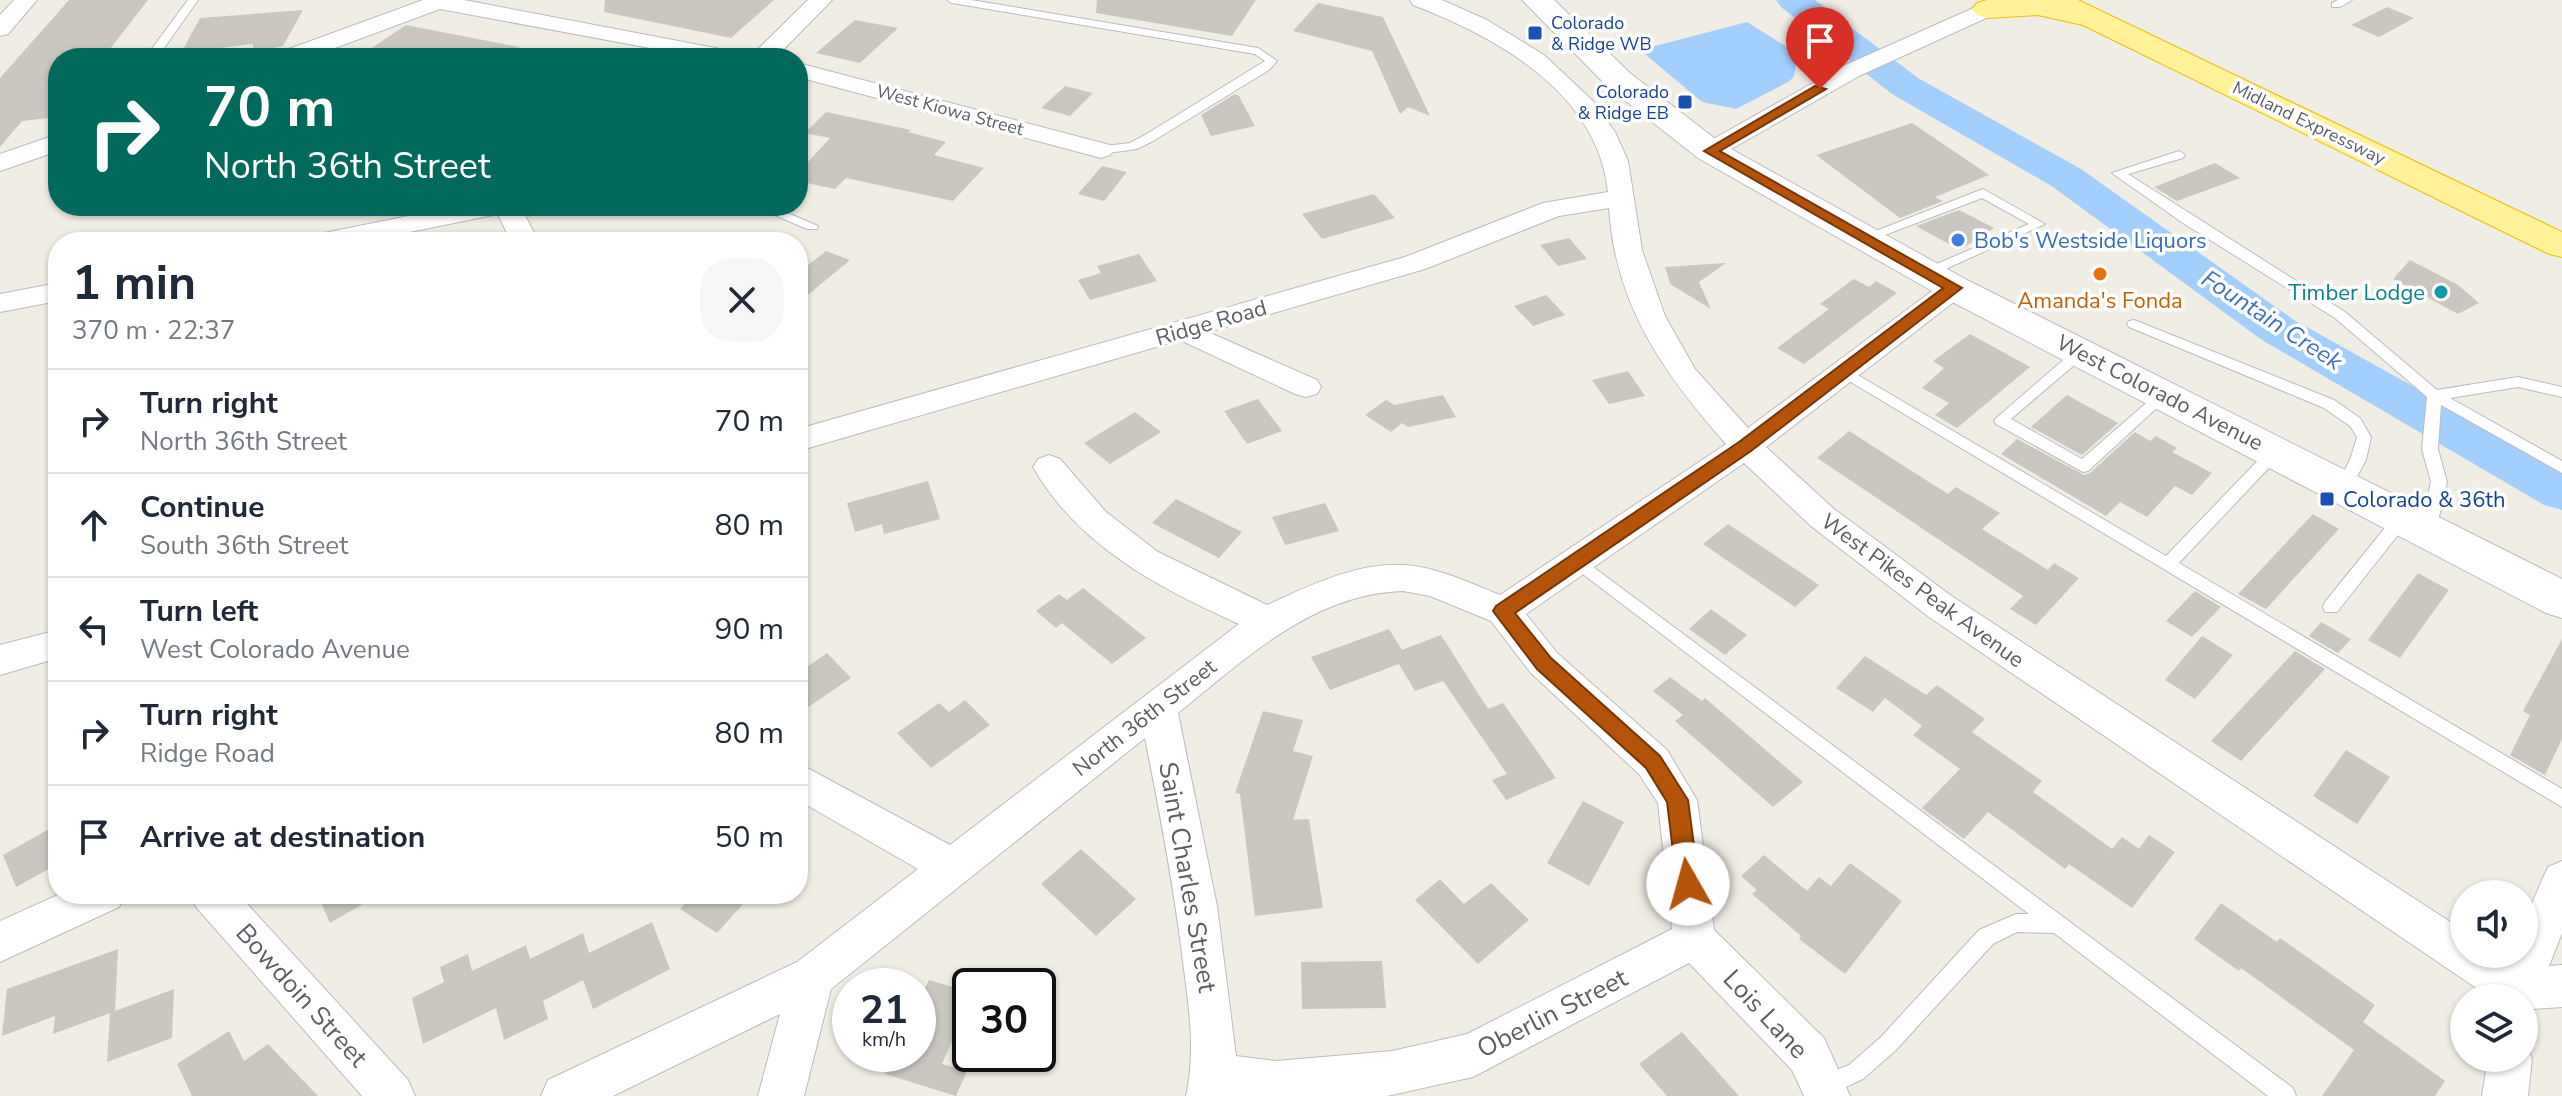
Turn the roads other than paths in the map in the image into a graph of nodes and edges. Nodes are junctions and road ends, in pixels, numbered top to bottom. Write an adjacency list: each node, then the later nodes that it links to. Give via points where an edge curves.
1 (26, 0): 12 (street)
2 (193, 0): 14 (lane)
3 (821, 0): 17 (street)
4 (952, 0): 20 (lane, via 1258,51 1271,61 1149,138)
5 (1421, 0): 24 (street, West Pikes Peak Avenue, via 1496,33 1579,101 1615,161)
6 (1537, 0): 21 (main road, West Colorado Avenue, via 1620,81)
7 (2055, 0): 10 (highway, Midland Expressway)
8 (441, 1): 13 (street); 16 (street)
9 (1994, 4): 10 (highway); 21 (street, via 1851,71)
10 (2094, 6): 27 (highway, Midland Expressway, via 2130,14); 31 (highway, Midland Expressway)
11 (358, 12): 13 (street)
12 (0, 29)
13 (344, 36): 15 (street)
14 (158, 48)
15 (312, 48)
16 (690, 48)
17 (772, 48)
18 (808, 73): 20 (street, West Kiowa Street)
19 (48, 146): 23 (street)
20 (1101, 150)
21 (1710, 151): 30 (main road, West Colorado Avenue)
22 (2179, 155): 42 (lane, via 2118,173 2340,315)
23 (0, 163)
24 (1621, 198): 36 (street, Ridge Road, via 1553,209 1415,263); 44 (street, West Pikes Peak Avenue, via 1634,274 1661,337 1677,366)
25 (448, 216): 29 (street)
26 (786, 216): 28 (lane)
27 (2562, 221)
28 (812, 226)
29 (369, 232)
30 (1864, 238): 32 (main road, West Colorado Avenue); 32 (lane, via 1983,193 2039,224)
31 (2562, 246)
32 (1941, 281): 37 (main road, West Colorado Avenue); 38 (street)
33 (48, 294): 34 (street)
34 (0, 303)
35 (2134, 324): 48 (lane, via 2329,404 2355,422 2364,437)
36 (1185, 330): 39 (street); 43 (street, Ridge Road)
37 (2081, 352): 41 (main road, West Colorado Avenue); 41 (lane, via 2001,420 2083,467)
38 (1844, 372): 44 (street); 51 (lane)
39 (1306, 387)
40 (2562, 392): 42 (lane, via 2518,382)
41 (2165, 394): 45 (main road, West Colorado Avenue)
42 (2433, 401): 47 (lane); 49 (lane, via 2430,449 2439,482)
43 (808, 437)
44 (1745, 447): 50 (street); 69 (street, West Pikes Peak Avenue, via 1859,550)
45 (2276, 451): 48 (main road, West Colorado Avenue); 51 (lane)
46 (1049, 467): 55 (street, via 1070,499 1146,564)
47 (2562, 468)
48 (2344, 487): 49 (main road, West Colorado Avenue)
49 (2415, 524): 52 (main road, West Colorado Avenue); 53 (lane)
50 (1577, 561): 54 (street); 65 (lane)
51 (2168, 564): 60 (lane)
52 (2562, 600)
53 (2331, 607)
54 (1503, 611): 55 (street, North 36th Street, via 1403,578 1337,591); 66 (street, via 1544,663 1653,762 1677,800)
55 (1268, 621): 58 (street, North 36th Street)
56 (48, 647): 57 (street)
57 (0, 660)
58 (1158, 707): 61 (street, North 36th Street); 75 (street, Saint Charles Street, via 1195,884 1211,1013)
59 (808, 786): 61 (street)
60 (2562, 799)
61 (951, 867): 68 (street, North 36th Street)
62 (2562, 880): 70 (street)
63 (82, 904): 67 (street)
64 (220, 904): 77 (street, Bowdoin Street)
65 (2057, 924): 76 (lane, via 2016,923 1986,937 1888,1044); 80 (lane)
66 (1694, 939): 74 (street, Oberlin Street); 76 (street, Lois Lane, via 1808,1054)
67 (0, 942)
68 (812, 977): 78 (street, North 36th Street); 79 (street)
69 (2501, 984)
70 (2520, 984)
71 (2562, 986): 72 (street)
72 (2538, 990)
73 (2508, 1072): 81 (street)
74 (1417, 1082): 75 (street, Oberlin Street, via 1392,1073)
75 (1211, 1086)
76 (1825, 1091)
77 (392, 1096)
78 (564, 1096)
79 (781, 1096)
80 (2285, 1096)
81 (2505, 1096)

